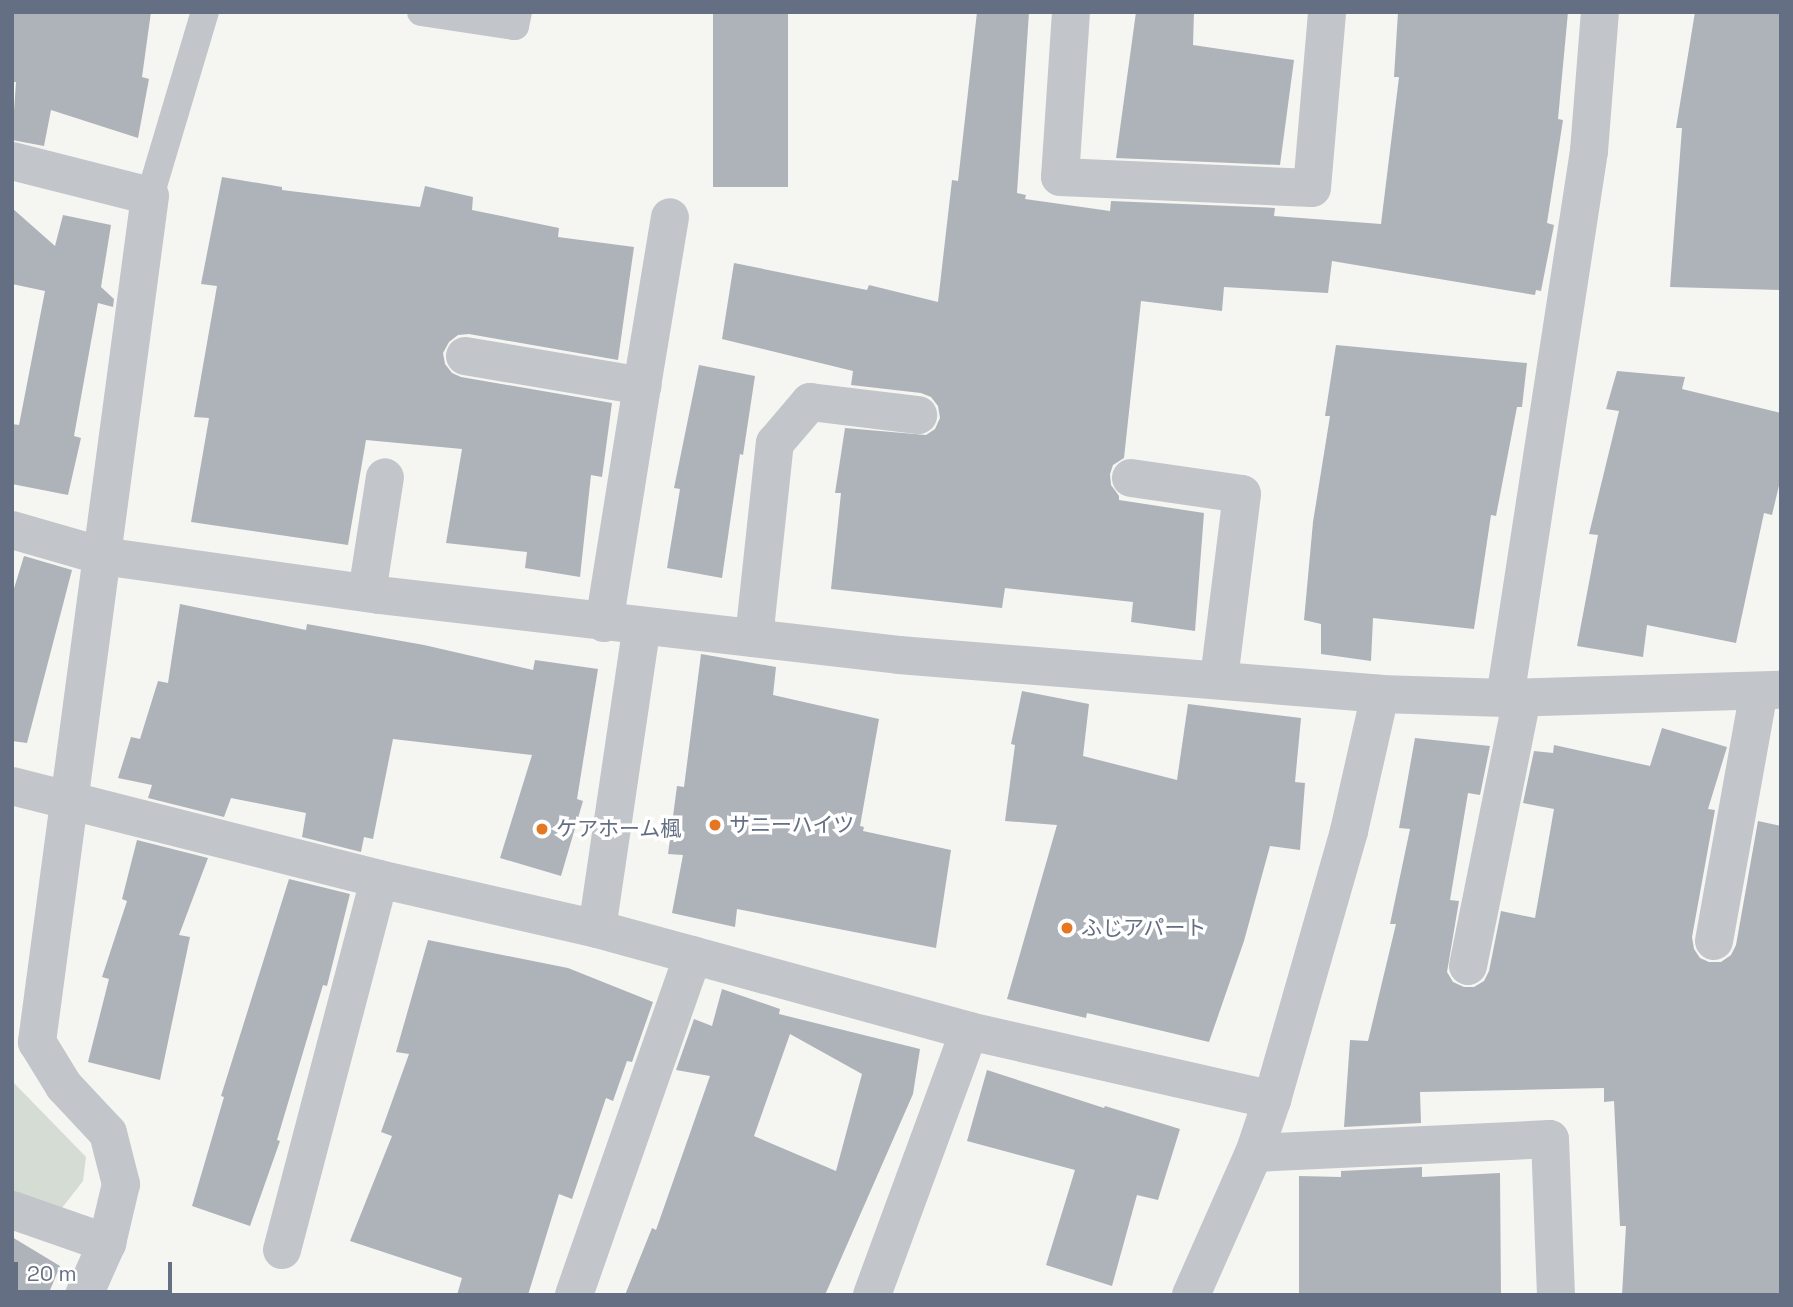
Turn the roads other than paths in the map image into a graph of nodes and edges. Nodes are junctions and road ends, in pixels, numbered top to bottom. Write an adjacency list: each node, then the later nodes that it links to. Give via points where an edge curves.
1 (205, 12): 8 (lane)
2 (421, 12): 3 (lane, via 515,26)
3 (518, 12)
4 (1071, 12): 5 (street, via 1060,177 1312,188)
5 (1327, 12)
6 (1600, 12): 24 (street, via 1589,151)
7 (12, 161): 8 (street)
8 (150, 196): 16 (street)
9 (670, 218): 11 (street)
10 (465, 356): 11 (street)
11 (642, 386): 18 (street)
12 (918, 415): 20 (street, via 810,402 775,443)
13 (385, 477): 17 (street)
14 (1131, 478): 21 (street, via 1242,495)
15 (12, 530): 16 (street)
16 (102, 556): 17 (street); 26 (street)
17 (367, 593): 18 (street)
18 (604, 623): 19 (street)
19 (642, 626): 20 (street); 28 (street)
20 (754, 638): 21 (street, via 899,655)
21 (1219, 679): 23 (street)
22 (1770, 691): 24 (street); 29 (street)
23 (1380, 694): 24 (street); 33 (street, via 1349,831)
24 (1513, 698): 31 (street)
25 (12, 786): 26 (street)
26 (71, 801): 27 (street); 36 (street, via 37,1042 64,1086 108,1133 121,1184)
27 (379, 878): 28 (street); 37 (street)
28 (597, 929): 30 (street)
29 (1714, 941)
30 (693, 955): 32 (street); 39 (street)
31 (1468, 966)
32 (969, 1031): 33 (street); 40 (street)
33 (1272, 1100): 34 (street)
34 (1254, 1153): 41 (street); 42 (street, via 1550,1139)
35 (12, 1210): 36 (street)
36 (107, 1243): 38 (street)
37 (282, 1250)
38 (84, 1295)
39 (574, 1295)
40 (872, 1295)
41 (1191, 1295)
42 (1556, 1295)

